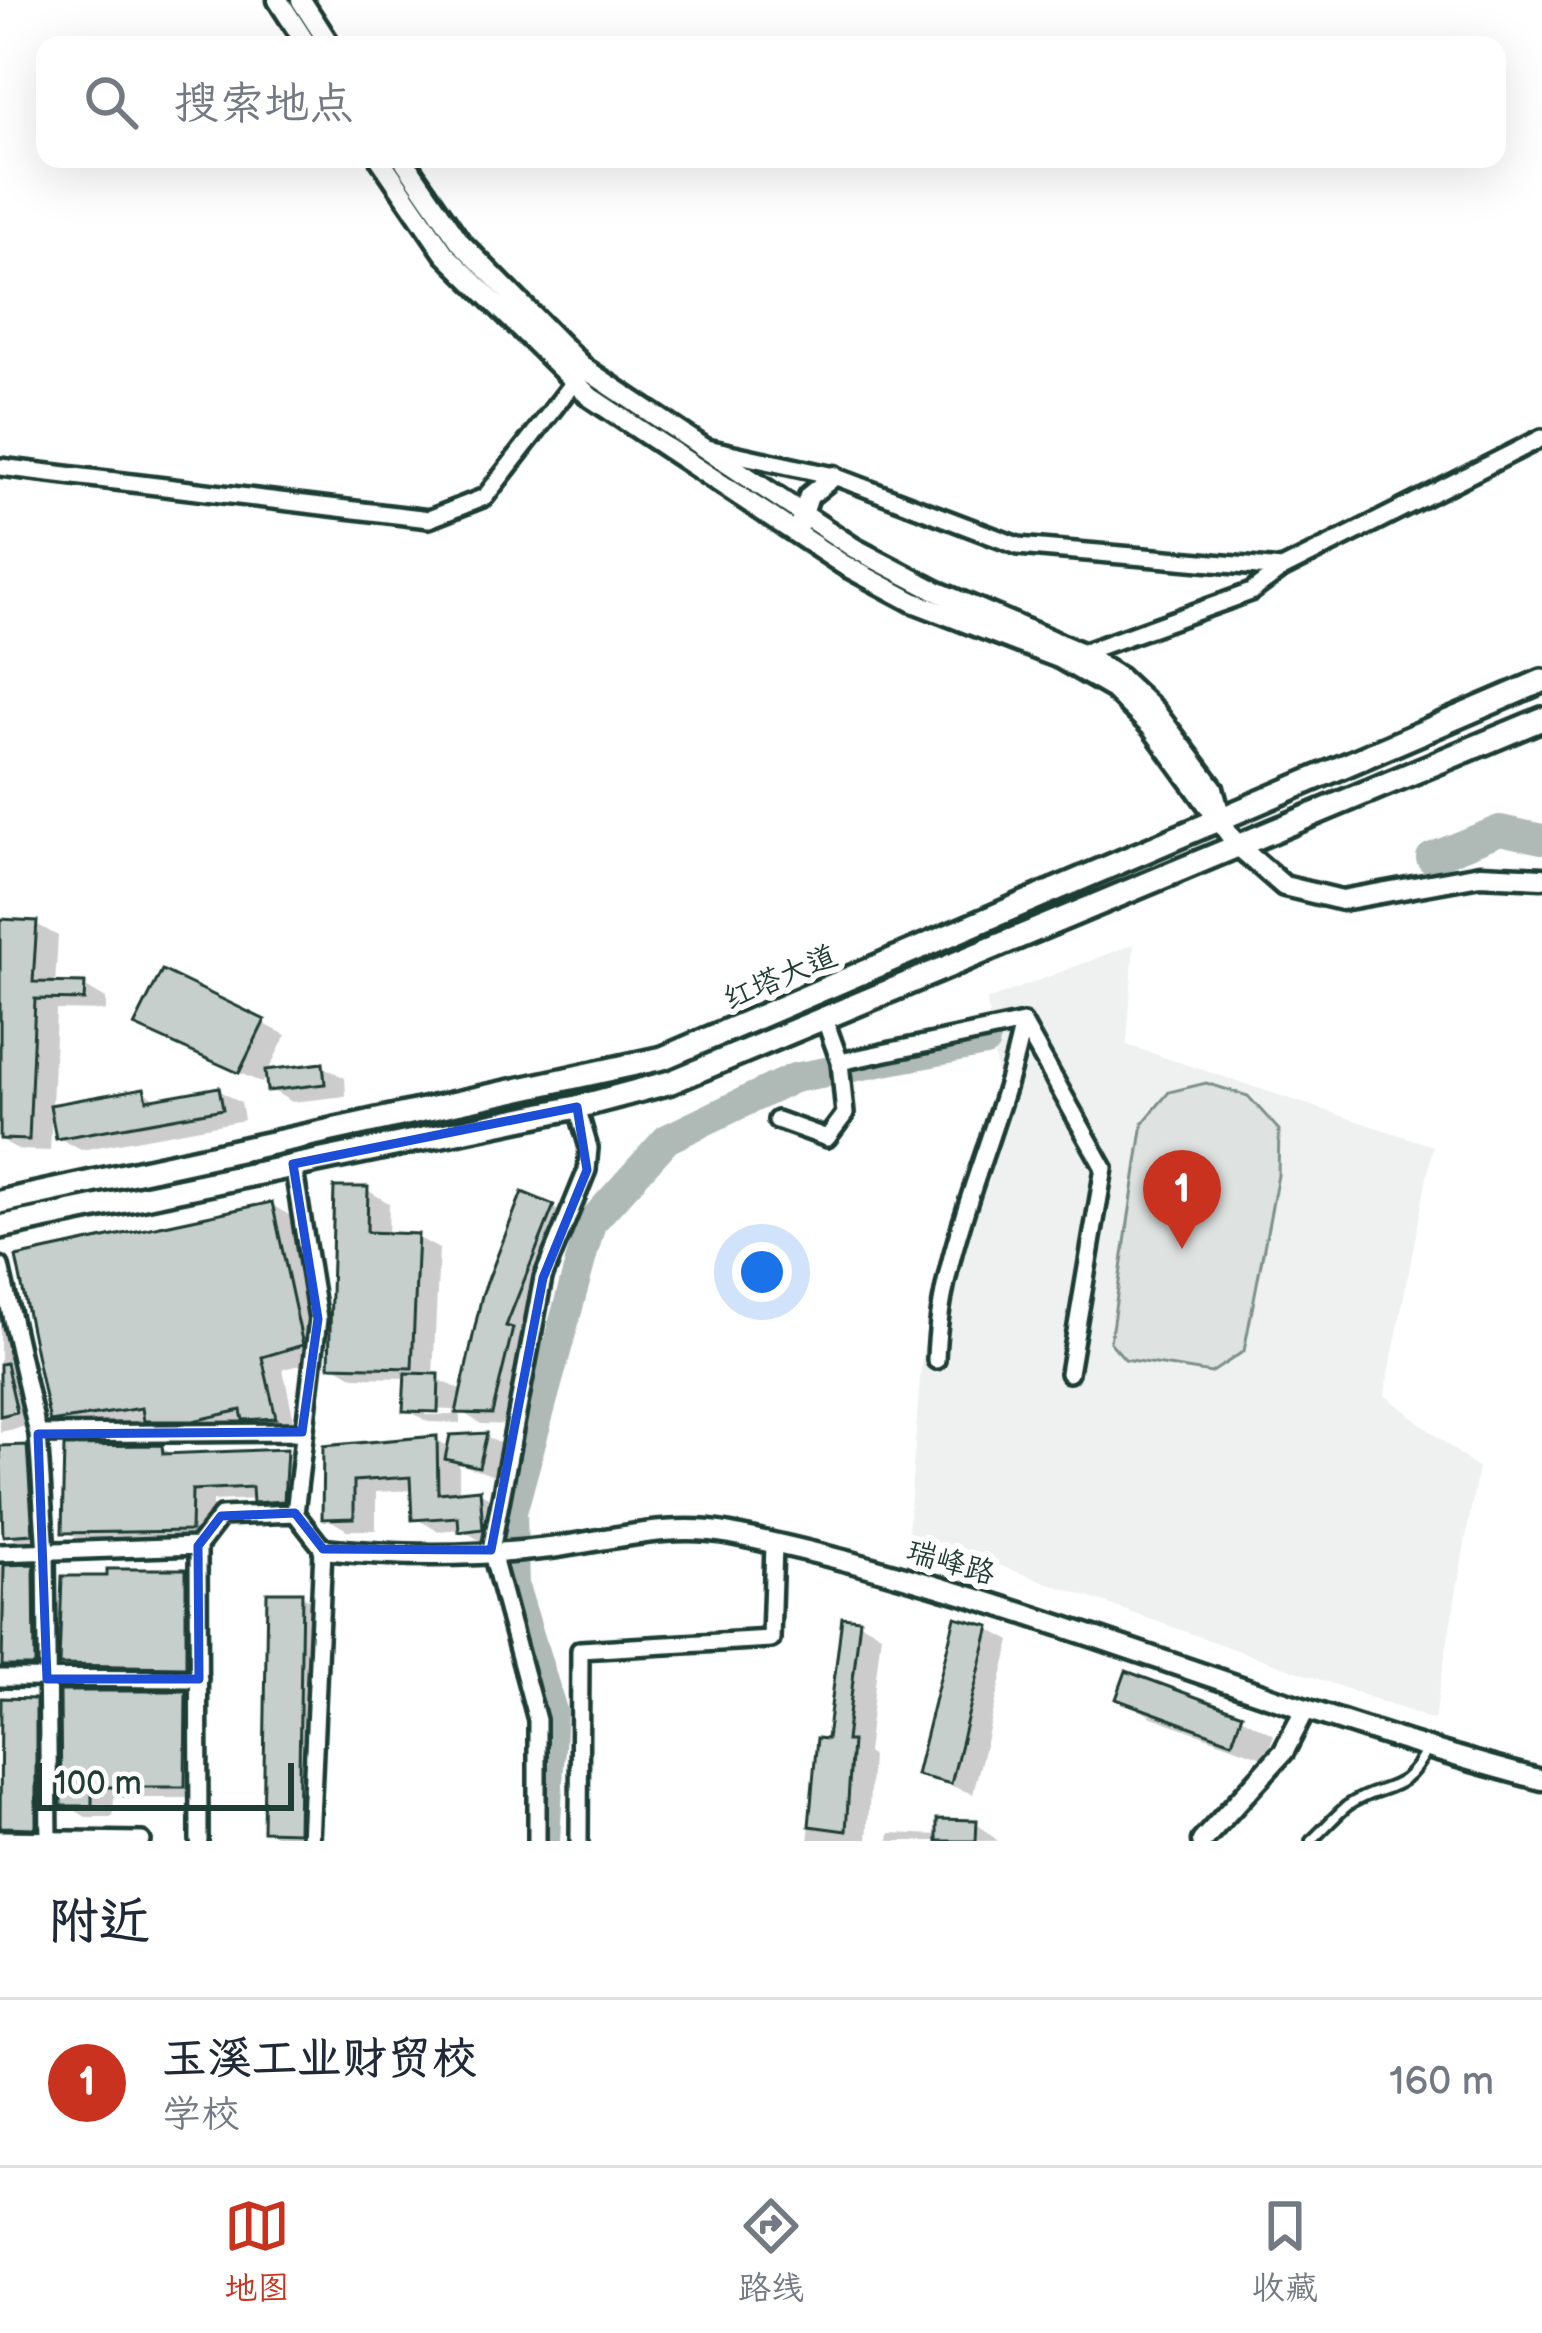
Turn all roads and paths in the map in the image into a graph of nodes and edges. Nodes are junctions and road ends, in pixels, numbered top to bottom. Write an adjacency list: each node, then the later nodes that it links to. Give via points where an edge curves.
1 (278, 0): 3 (street)
2 (301, 0): 4 (street)
3 (301, 36)
4 (324, 36)
5 (386, 168): 7 (street, via 445,254)
6 (409, 168): 7 (street, via 460,242)
7 (579, 375): 9 (street); 10 (street, via 484,497 429,519); 13 (street)
8 (1542, 438): 14 (street)
9 (698, 447): 11 (street); 12 (street)
10 (0, 467)
11 (834, 476): 12 (street, via 809,496); 14 (street, via 1018,546)
12 (801, 516): 13 (street); 15 (street)
13 (801, 539): 15 (street, via 913,602)
14 (1282, 568): 15 (street, via 1251,592)
15 (1074, 658): 18 (street, via 1130,686 1155,711 1213,788)
16 (1542, 681): 18 (main road, 红塔大道)
17 (1542, 718): 19 (main road, 红塔大道)
18 (1220, 816): 19 (street); 27 (main road, 红塔大道, via 663,1058)
19 (1237, 845): 20 (street, via 1284,886 1342,900 1480,875); 21 (main road, 红塔大道)
20 (1542, 878)
21 (824, 1020): 23 (street); 24 (main road, 红塔大道, via 671,1082)
22 (1023, 1023): 23 (street); 30 (street, via 937,1327); 31 (street, via 1103,1168)
23 (840, 1064): 25 (street, via 844,1114 827,1138)
24 (578, 1107): 26 (main road, 红塔大道); 38 (street, via 587,1170 544,1278)
25 (777, 1120)
26 (292, 1164): 28 (main road, 红塔大道); 32 (street, via 318,1319)
27 (0, 1202)
28 (0, 1227)
29 (0, 1266): 33 (street)
30 (936, 1360)
31 (1069, 1373)
32 (302, 1432): 33 (street); 34 (street)
33 (38, 1434): 40 (street)
34 (295, 1514): 35 (street, via 221,1516); 37 (street)
35 (198, 1546): 40 (street); 43 (street)
36 (774, 1546): 38 (street, 瑞峰路, via 686,1529); 44 (street, 瑞峰路, via 955,1592); 53 (street, via 771,1639 580,1650)
37 (323, 1549): 38 (street, 瑞峰路, via 397,1556); 51 (street)
38 (494, 1551): 52 (street, via 536,1720)
39 (0, 1553): 40 (street)
40 (46, 1553): 42 (street)
41 (0, 1678): 42 (street)
42 (47, 1679): 43 (street); 48 (street)
43 (199, 1679): 50 (street)
44 (1304, 1712): 45 (street, 瑞峰路); 54 (street, via 1284,1751)
45 (1426, 1750): 46 (street, 瑞峰路); 55 (lane, via 1401,1784 1349,1804)
46 (1542, 1780)
47 (0, 1839): 48 (street)
48 (49, 1840): 49 (street)
49 (142, 1841)
50 (199, 1841)
51 (310, 1841)
52 (537, 1841)
53 (579, 1841)
54 (1202, 1841)
55 (1311, 1841)

